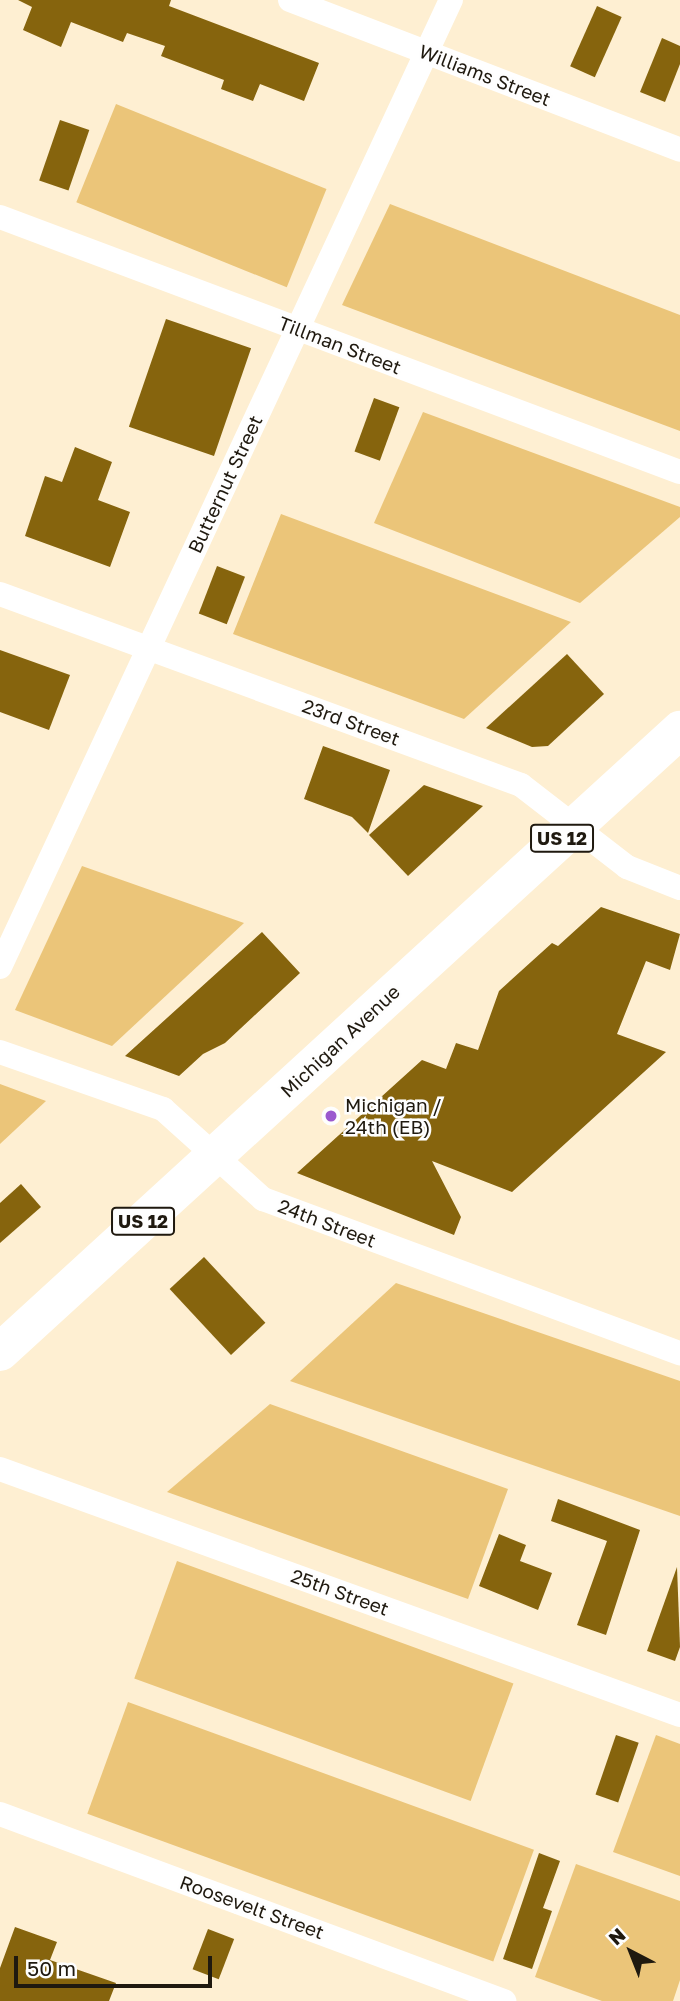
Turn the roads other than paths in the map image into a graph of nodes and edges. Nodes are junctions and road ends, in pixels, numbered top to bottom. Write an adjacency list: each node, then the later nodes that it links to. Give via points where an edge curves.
1 (290, 0): 3 (street, Williams Street)
2 (451, 0): 3 (street, Butternut Street)
3 (426, 52): 4 (street, Williams Street); 6 (street, Butternut Street)
4 (680, 150)
5 (0, 217): 6 (street, Tillman Street)
6 (297, 329): 7 (street, Tillman Street); 9 (street, Butternut Street)
7 (680, 472)
8 (0, 594): 9 (street, 23rd Street)
9 (149, 649): 11 (street, 23rd Street, via 521,785); 13 (street, Butternut Street)
10 (680, 730): 11 (main road, Michigan Avenue / US 12)
11 (572, 828): 12 (street, 23rd Street, via 626,867); 15 (main road, Michigan Avenue / US 12)
12 (680, 888)
13 (0, 967)
14 (0, 1052): 15 (street, 24th Street, via 163,1109)
15 (215, 1156): 16 (main road, Michigan Avenue / US 12); 17 (street, 24th Street, via 263,1199)
16 (0, 1352)
17 (680, 1353)
18 (0, 1469): 19 (street, 25th Street)
19 (680, 1715)
20 (0, 1814): 21 (street, Roosevelt Street)
21 (504, 2001)

